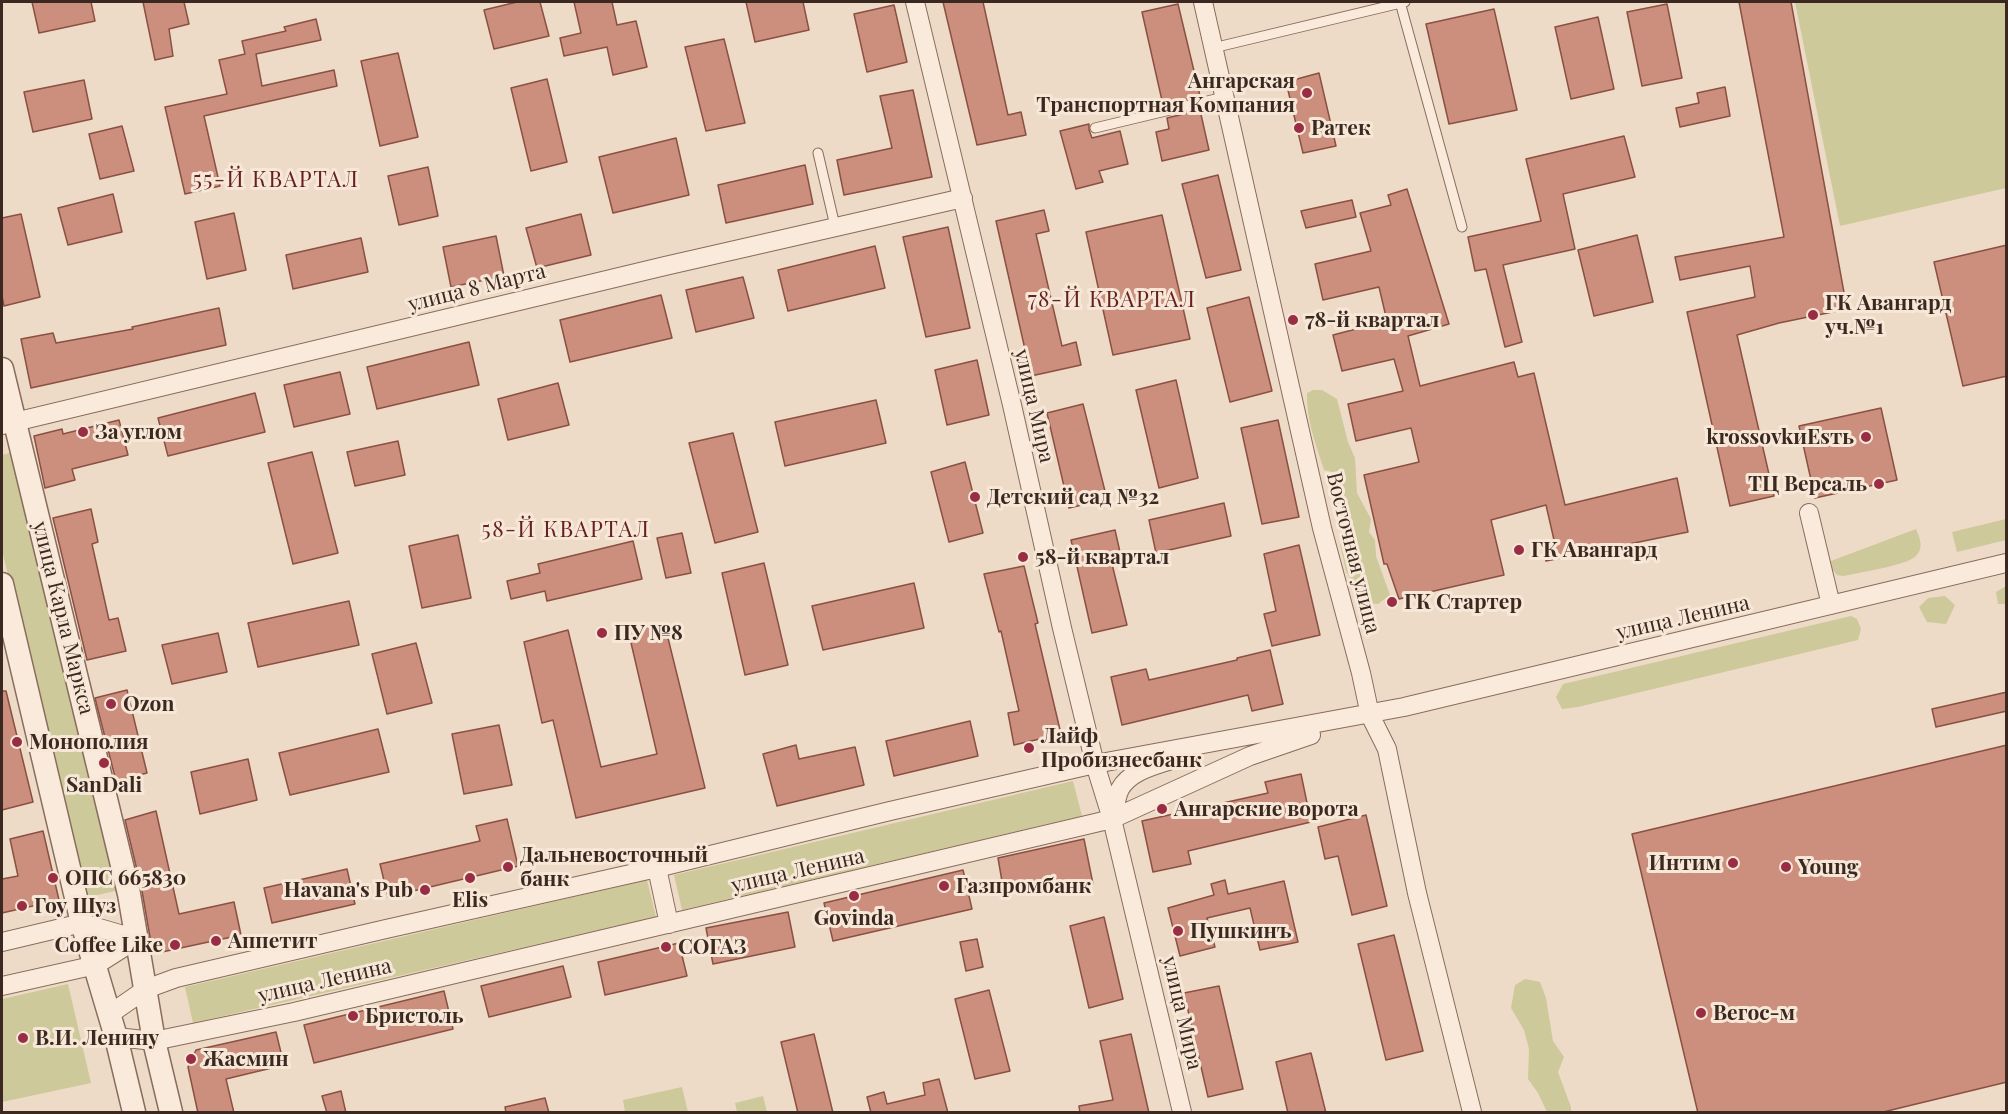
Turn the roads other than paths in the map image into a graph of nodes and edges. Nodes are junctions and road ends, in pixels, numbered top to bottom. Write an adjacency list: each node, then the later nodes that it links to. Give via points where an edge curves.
1 (915, 2): 8 (street, улица Мира)
2 (1203, 2): 4 (street, Восточная улица)
3 (1402, 2): 4 (lane); 10 (lane)
4 (1213, 48): 5 (street, Восточная улица)
5 (1224, 97): 6 (lane); 17 (street, Восточная улица, via 1319,516)
6 (1095, 128)
7 (818, 153): 9 (lane)
8 (963, 198): 9 (street, улица 8 Марта); 19 (street, улица Мира)
9 (836, 226): 12 (street, улица 8 Марта)
10 (1462, 227)
11 (2, 369): 12 (street, улица Карла Маркса)
12 (8, 424): 24 (street, улица Карла Маркса, via 48,553)
13 (1809, 513): 16 (street)
14 (2007, 563): 16 (street, улица Ленина)
15 (2, 584): 22 (street)
16 (1831, 605): 17 (street, улица Ленина)
17 (1370, 715): 18 (street, улица Ленина); 20 (street, улица Ленина, via 1250,756); 35 (street, Восточная улица, via 1387,749 1417,893)
18 (1231, 740): 19 (street, улица Ленина); 20 (street, улица Мира, via 1145,769 1130,778 1120,789)
19 (1095, 764): 20 (street, улица Мира); 21 (street, улица Ленина)
20 (1112, 819): 23 (street, улица Ленина); 34 (street, улица Мира)
21 (657, 868): 23 (street); 28 (street, улица Ленина, via 304,948)
22 (82, 924): 24 (street); 25 (street); 26 (street)
23 (669, 924): 31 (street, улица Ленина)
24 (137, 939): 26 (street); 28 (street, улица Карла Маркса)
25 (2, 942)
26 (96, 965): 27 (street); 29 (street)
27 (2, 987)
28 (146, 989): 29 (street, улица Ленина); 31 (street, улица Карла Маркса)
29 (110, 1014): 30 (street)
30 (116, 1037): 31 (street, улица Ленина); 32 (street)
31 (154, 1041): 33 (street, улица Карла Маркса)
32 (134, 1113)
33 (171, 1113)
34 (1182, 1113)
35 (1472, 1113)

